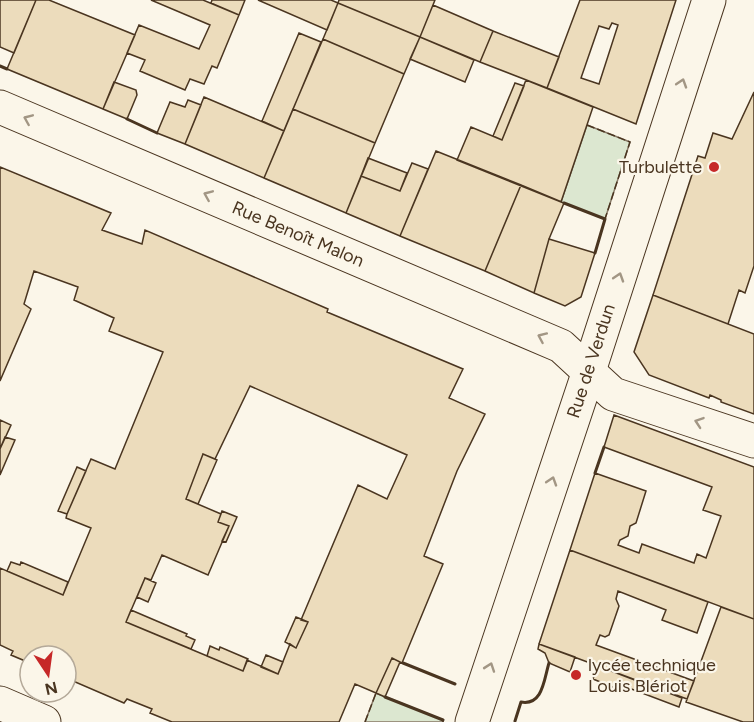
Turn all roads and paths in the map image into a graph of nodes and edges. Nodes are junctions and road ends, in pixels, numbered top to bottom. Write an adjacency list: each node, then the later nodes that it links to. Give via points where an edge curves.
1 (709, 0): 3 (street, Rue de Verdun, one-way to 1)
2 (0, 107): 3 (street, Rue Benoît Malon, one-way to 2, via 554,342)
3 (589, 371): 4 (street, Rue Benoît Malon, one-way to 3, via 613,394); 7 (street, Rue de Verdun, one-way to 3)
4 (754, 441)
5 (0, 703): 6 (street)
6 (44, 722)
7 (472, 722)

